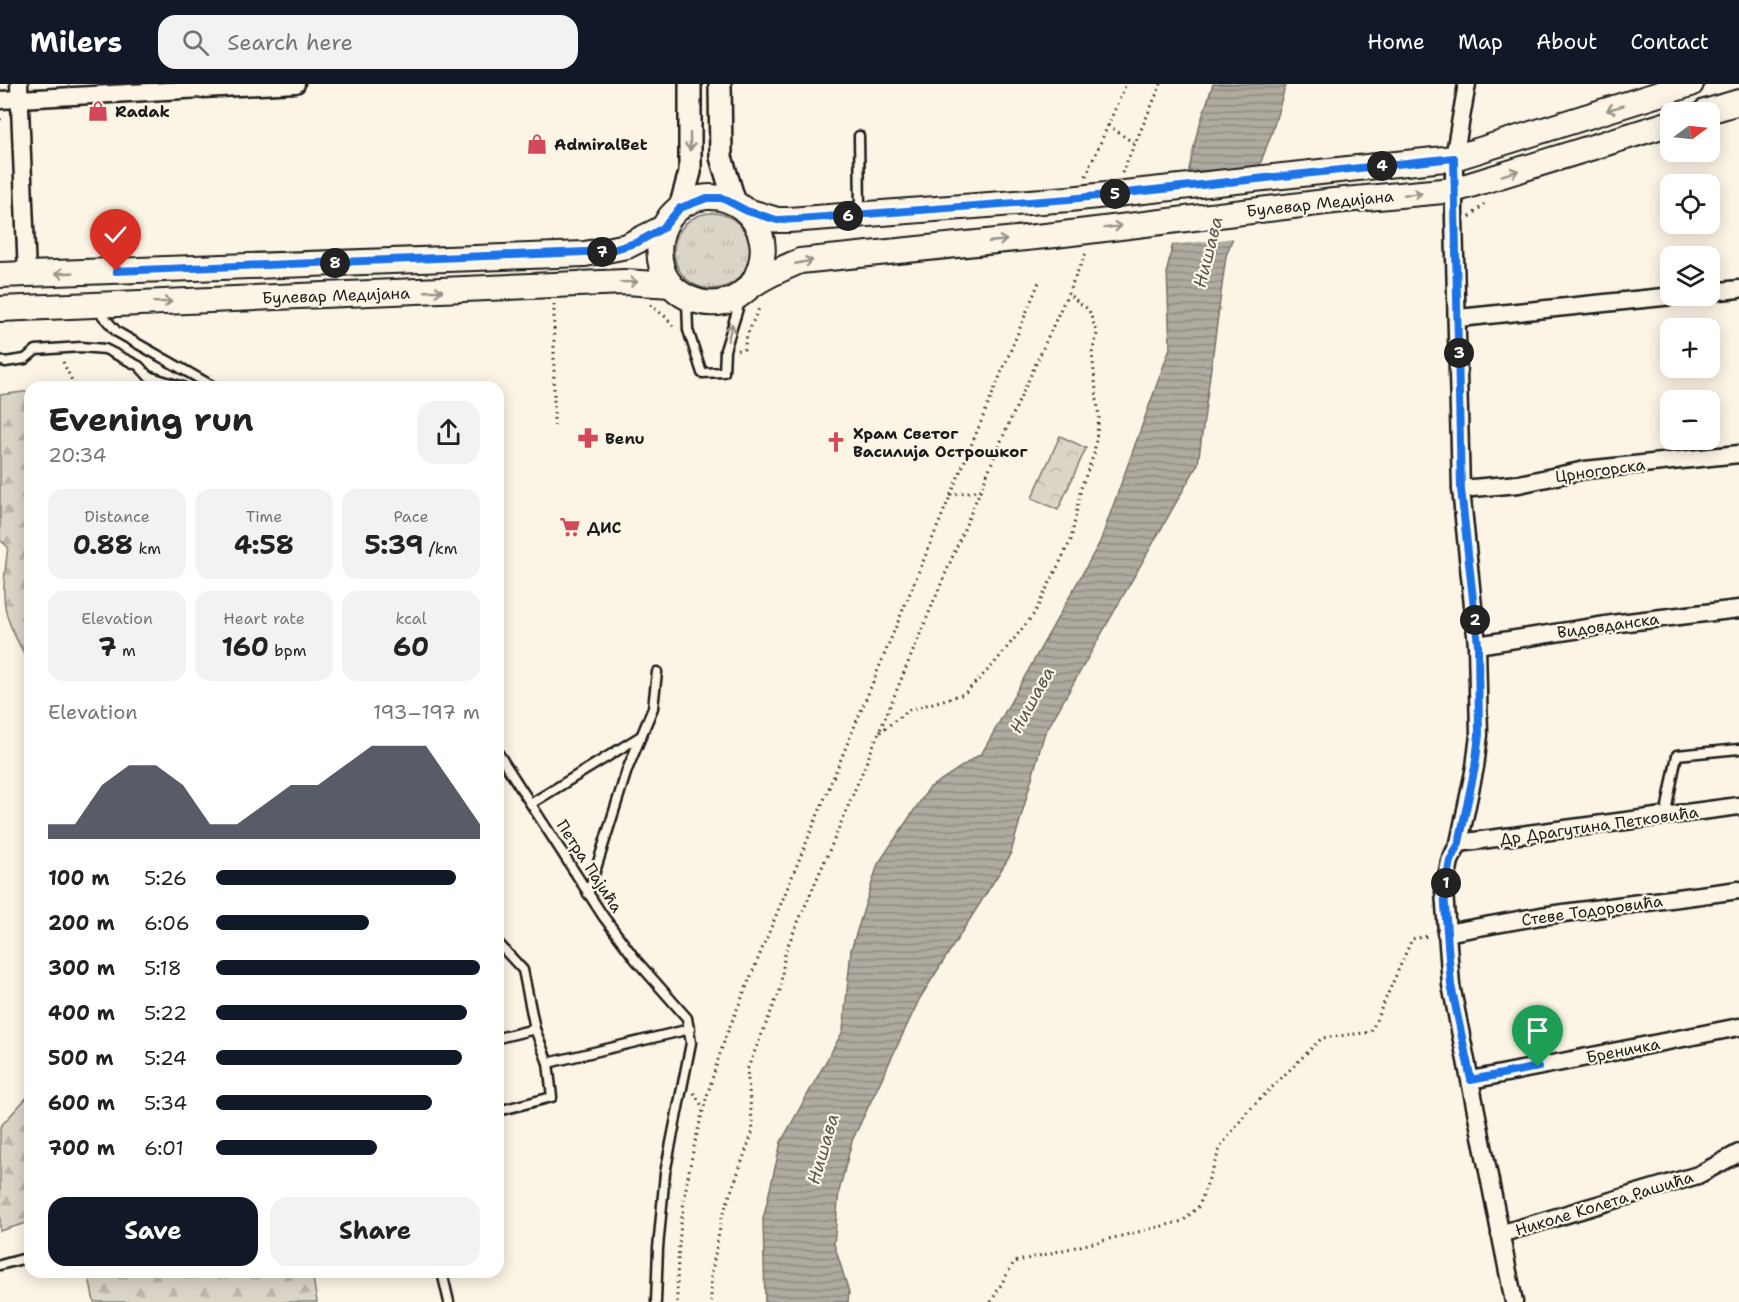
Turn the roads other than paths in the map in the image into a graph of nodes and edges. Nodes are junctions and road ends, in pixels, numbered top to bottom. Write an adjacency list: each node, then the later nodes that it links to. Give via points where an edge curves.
1 (296, 84): 6 (street)
2 (690, 84): 17 (street, one-way to 17, via 690,172)
3 (720, 84): 16 (street, via 720,157)
4 (1467, 84): 14 (street)
5 (1690, 84): 14 (main road, Булевар Медијана, one-way to 14)
6 (208, 85): 7 (street)
7 (110, 88): 8 (street)
8 (19, 91): 9 (street); 20 (street)
9 (0, 100)
10 (1739, 102): 11 (main road)
11 (1720, 108)
12 (1660, 126): 15 (main road, Булевар Медијана, one-way to 12)
13 (858, 135): 18 (lane)
14 (1454, 158): 15 (street); 18 (main road, Булевар Медијана, bridge, via 1069,199)
15 (1454, 190): 23 (main road, Булевар Медијана, one-way to 15, bridge, via 800,261); 29 (street)
16 (741, 207): 17 (main road, Булевар Медијана, via 722,198 707,198); 18 (main road, Булевар Медијана, via 777,220); 23 (main road, via 758,224 764,240 760,272)
17 (680, 208): 19 (main road, Булевар Медијана)
18 (860, 215)
19 (663, 228): 20 (main road, Булевар Медијана, one-way to 20, via 627,246 585,254); 24 (main road, via 659,258)
20 (27, 274): 21 (main road, Булевар Медијана)
21 (0, 275)
22 (1739, 289): 25 (street)
23 (747, 290): 24 (main road, Булевар Медијана, via 732,300 709,304); 24 (lane, one-way to 23, via 702,373 724,372 725,350)
24 (679, 291): 27 (main road, Булевар Медијана, one-way to 24, via 626,282)
25 (1720, 291)
26 (1660, 297): 29 (street)
27 (93, 305): 28 (main road, Булевар Медијана); 32 (lane, via 117,332)
28 (0, 309)
29 (1459, 318): 34 (street)
30 (0, 360): 31 (lane, via 25,359 36,350 105,349 139,366 148,376)
31 (164, 381)
32 (203, 381)
33 (1739, 454): 34 (street, Црногорска, via 1585,470 1519,484)
34 (1461, 489): 36 (street)
35 (1739, 609): 36 (street, Видовданска, via 1619,622)
36 (1478, 645): 44 (street, via 1479,735)
37 (657, 672): 38 (lane, via 653,708)
38 (641, 736): 41 (lane); 46 (lane)
39 (1739, 748): 43 (lane, via 1677,755)
40 (504, 762): 41 (lane, Петра Пајића)
41 (532, 803): 46 (lane, Петра Пајића)
42 (1739, 806): 43 (street, Др Драгутина Петковића)
43 (1665, 817): 44 (street, Др Драгутина Петковића)
44 (1459, 843): 47 (street, via 1450,861 1444,892)
45 (1739, 890): 47 (street, Стеве Тодоровића, via 1541,916)
46 (588, 894): 51 (lane, Петра Пајића, via 636,960 687,1018)
47 (1446, 933): 54 (street, via 1451,985)
48 (504, 949): 50 (lane, via 523,970)
49 (1739, 1027): 54 (street, Бреничка)
50 (535, 1029): 52 (lane); 53 (lane)
51 (690, 1029): 53 (lane); 62 (lane, via 665,1173)
52 (504, 1037)
53 (548, 1063): 55 (lane, via 552,1097)
54 (1471, 1080): 57 (street)
55 (504, 1109)
56 (1739, 1154): 57 (street, Николе Колета Рашића, via 1698,1175)
57 (1500, 1234): 63 (street)
58 (24, 1259): 59 (lane)
59 (0, 1266)
60 (443, 1278): 61 (lane)
61 (449, 1302)
62 (656, 1302)
63 (1514, 1302)

